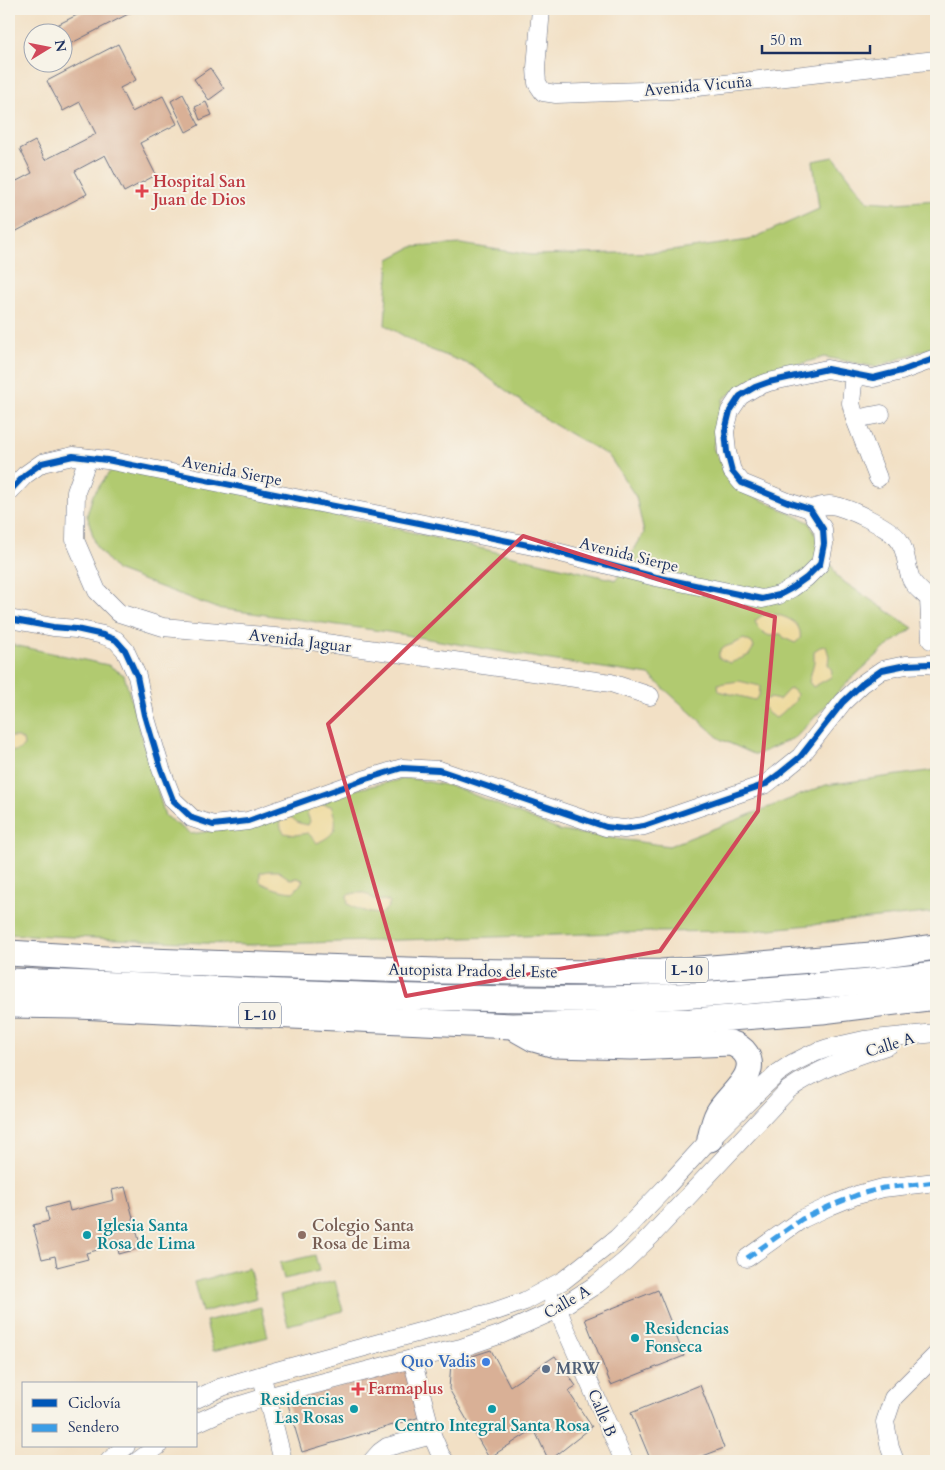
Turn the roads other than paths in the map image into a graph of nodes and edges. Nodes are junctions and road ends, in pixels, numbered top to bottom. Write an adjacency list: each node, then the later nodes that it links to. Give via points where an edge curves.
1 (542, 9): 2 (street, Avenida Vicuña, via 537,83 543,92 556,94 671,90)
2 (936, 60)
3 (936, 358): 4 (street, via 873,378)
4 (854, 374): 6 (street, via 851,403); 10 (street, via 827,369 769,382 740,396 730,411 725,431 732,471 742,482)
5 (881, 414): 6 (street)
6 (855, 419): 8 (street)
7 (88, 458): 9 (street, Avenida Sierpe, via 73,456 42,463); 10 (street, Avenida Sierpe, via 533,546 762,599 792,588 820,564 823,529); 14 (street, Avenida Jaguar, via 76,492 75,540 97,591 119,613 163,627 336,644 611,683)
8 (878, 478)
9 (9, 492)
10 (810, 509): 12 (street, via 829,505 841,508 895,534 905,553 911,580 929,599)
11 (9, 619): 13 (street, via 116,640 125,650 137,676 144,715 173,800 192,818 213,825 248,821 402,768 439,770 606,827 644,826 766,784 800,757 843,702 882,670 906,665)
12 (931, 640)
13 (936, 666)
14 (650, 696)
15 (936, 947): 16 (highway, Autopista Prados del Este / L-10, via 661,972 599,973 436,971)
16 (9, 953)
17 (936, 974): 18 (highway, Autopista Prados del Este / L-10, via 664,997 603,999 436,998)
18 (9, 981)
19 (936, 997): 21 (highway, via 822,1011 691,1021)
20 (9, 1005): 21 (highway, L-10)
21 (512, 1026): 23 (highway, via 534,1039 555,1045 737,1045 749,1060 748,1074 718,1113)
22 (929, 1034): 23 (street, Calle A, via 864,1040 811,1054 778,1073); 27 (street, Calle A, via 846,1059 805,1078 788,1090 625,1261)
23 (710, 1139): 26 (street, Calle A, via 617,1238 564,1280)
24 (936, 1182): 25 (street, via 883,1188 857,1195 802,1219)
25 (747, 1258)
26 (547, 1289): 27 (street, Calle B); 30 (street, Calle A, via 493,1312)
27 (558, 1309): 29 (street, Calle A, via 502,1334 461,1348); 42 (street, Calle B)
28 (936, 1355): 43 (street, via 893,1398 884,1422)
29 (412, 1359): 31 (street, Calle A); 34 (street)
30 (262, 1375): 31 (street); 32 (street, Calle A)
31 (267, 1397): 33 (street, Calle A, via 227,1409); 39 (street)
32 (198, 1398)
33 (198, 1423)
34 (432, 1435): 40 (street, via 386,1448); 41 (street)
35 (124, 1448): 37 (street)
36 (155, 1448): 38 (street)
37 (109, 1461)
38 (138, 1461)
39 (283, 1461)
40 (372, 1461)
41 (446, 1461)
42 (624, 1461)
43 (895, 1461)

